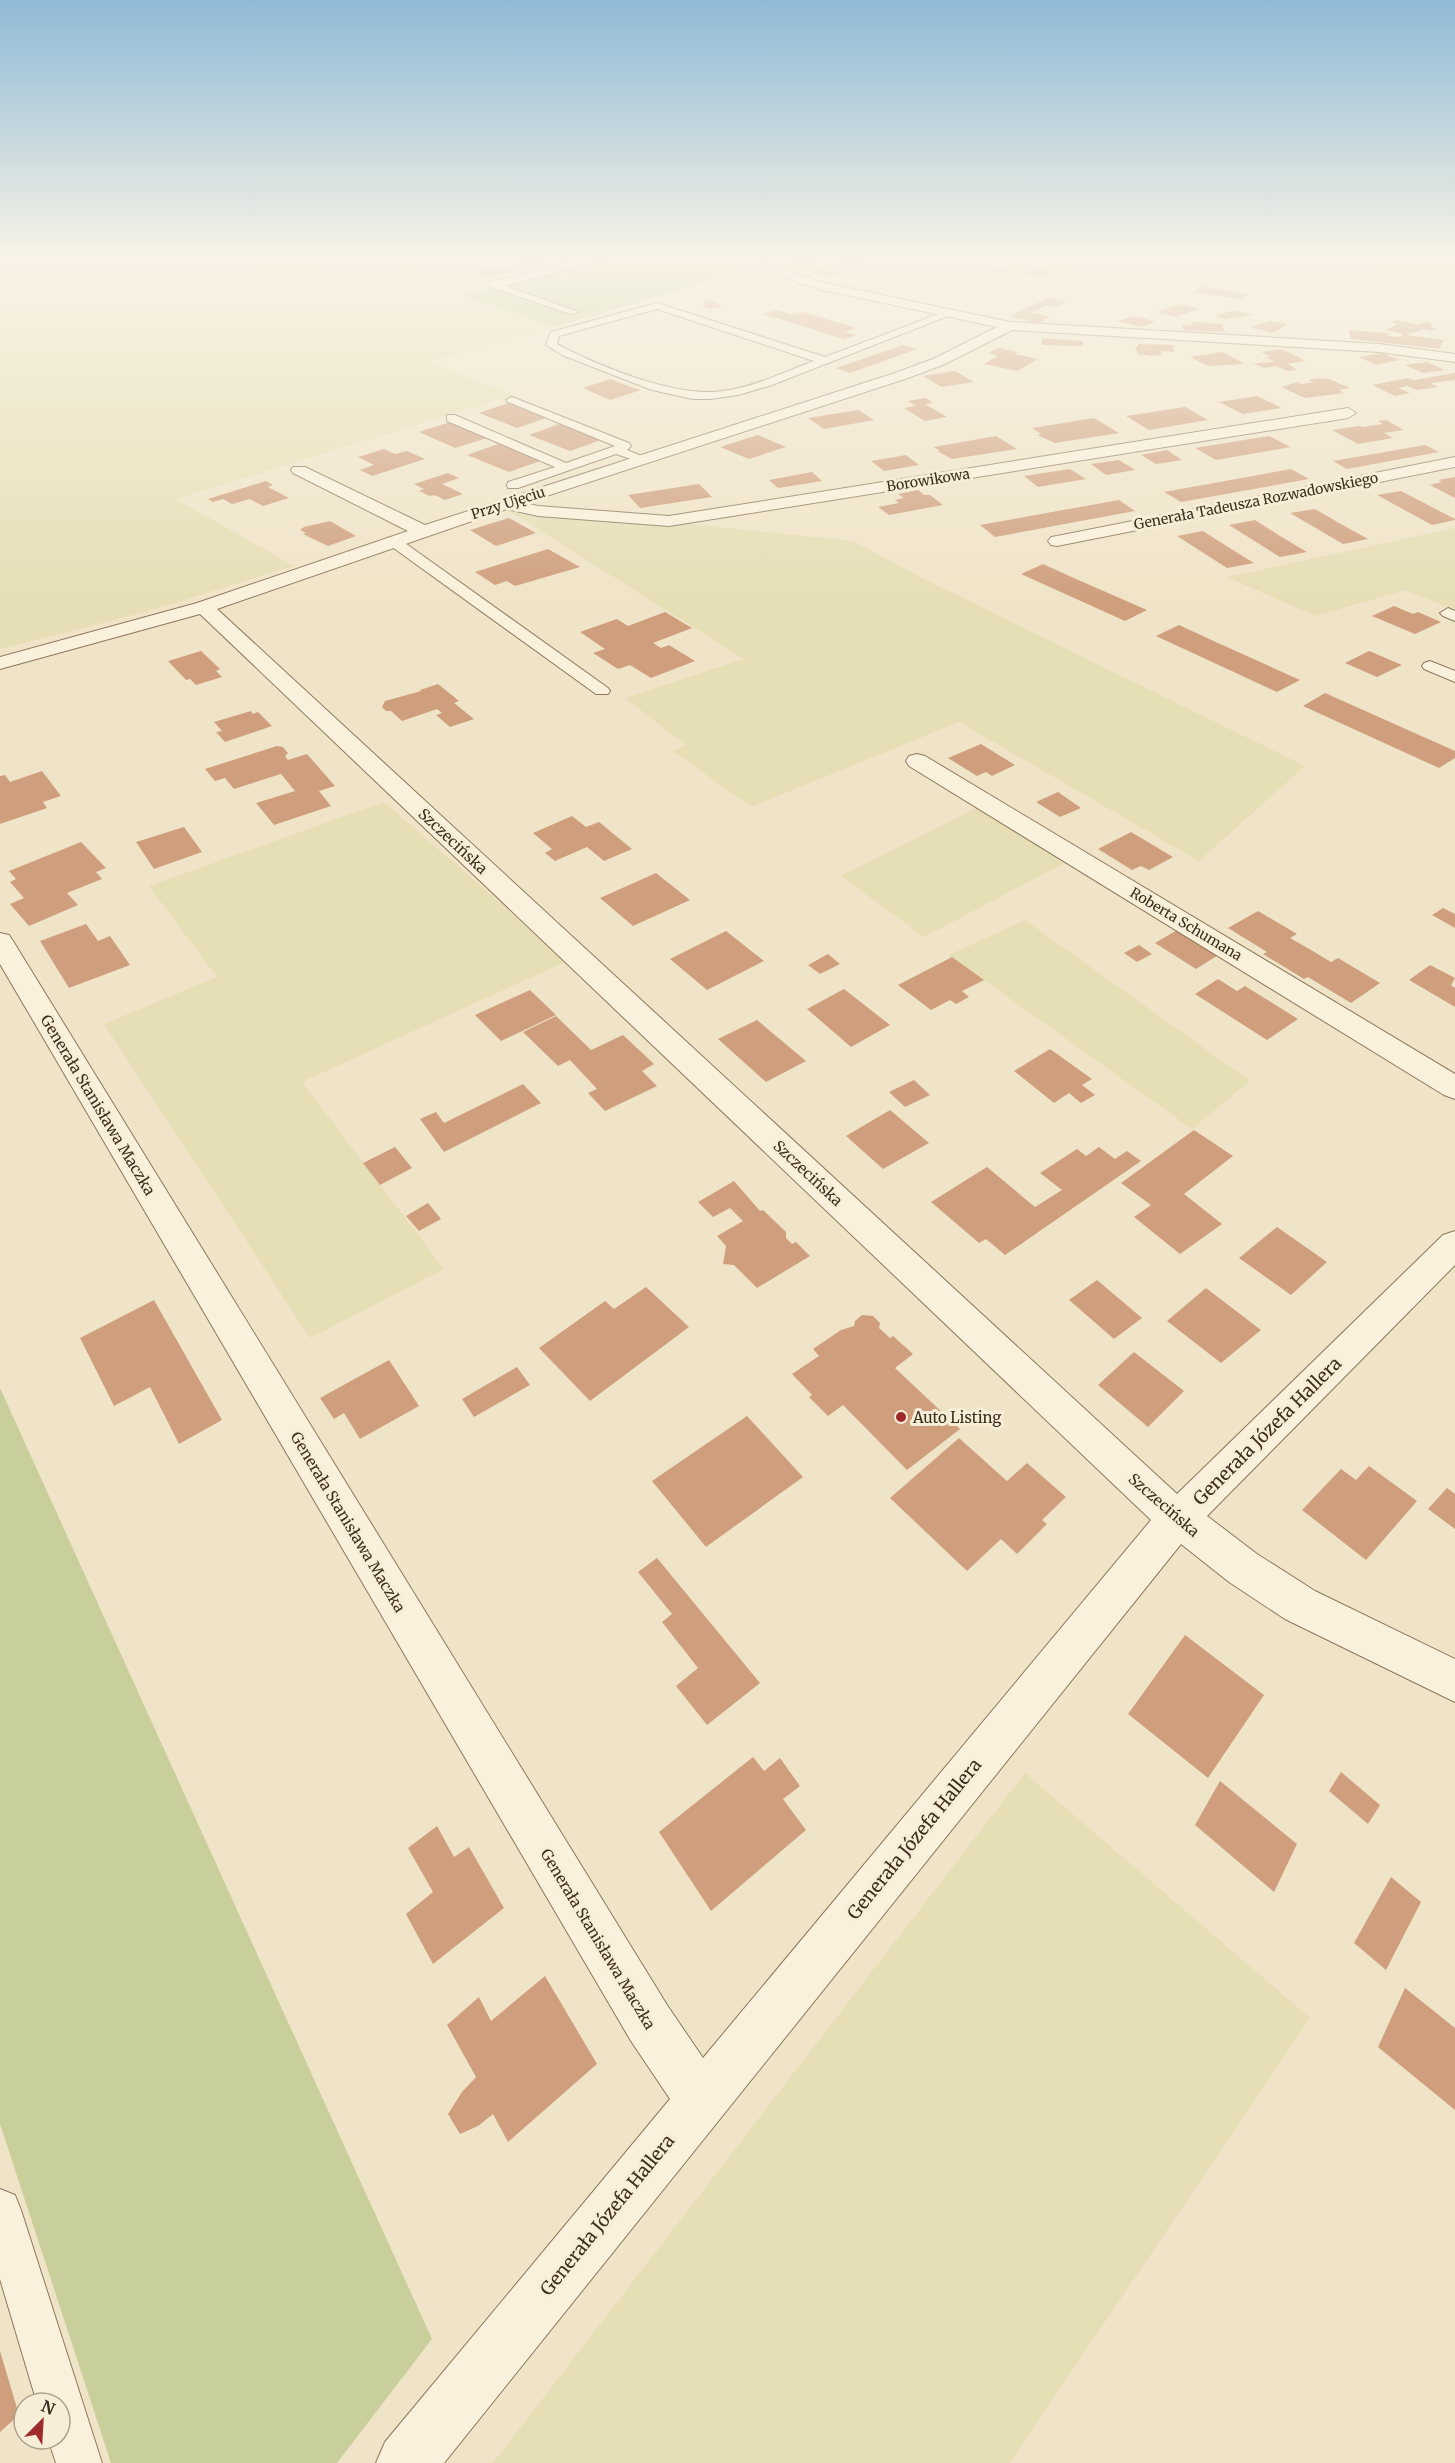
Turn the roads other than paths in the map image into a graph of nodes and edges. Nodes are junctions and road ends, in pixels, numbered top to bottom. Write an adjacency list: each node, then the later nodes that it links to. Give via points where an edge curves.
1 (615, 371): 2 (lane, via 673,392 710,396 737,392)
2 (797, 371)
3 (913, 371): 8 (street, Przy Ujęciu)
4 (512, 400): 7 (lane, via 625,446)
5 (1348, 413): 13 (street, Borowikowa, via 669,521 538,511)
6 (452, 418): 10 (lane)
7 (616, 450): 8 (lane); 10 (lane)
8 (643, 459): 13 (street, Przy Ujęciu)
9 (1455, 462): 16 (street, Generała Tadeusza Rozwadowskiego)
10 (566, 467): 12 (lane)
11 (299, 470): 14 (street)
12 (513, 485)
13 (507, 503): 14 (street, Przy Ujęciu)
14 (422, 531): 15 (street, Przy Ujęciu)
15 (393, 541): 17 (street, Przy Ujęciu); 21 (lane)
16 (1057, 541)
17 (204, 607): 18 (street, Przy Ujęciu); 26 (street, Szczecińska)
18 (0, 663)
19 (1430, 666): 20 (lane)
20 (1455, 677)
21 (602, 690)
22 (917, 761): 24 (street, Roberta Schumana)
23 (0, 942): 28 (street, Generała Stanisława Maczka, via 649,2023)
24 (1455, 1088)
25 (1455, 1244): 26 (street, Generała Józefa Hallera)
26 (1178, 1519): 27 (street, Szczecińska, via 1300,1605); 28 (street, Generała Józefa Hallera)
27 (1455, 1681)
28 (701, 2100): 33 (street, Generała Józefa Hallera)
29 (0, 2210): 30 (lane)
30 (56, 2391)
31 (72, 2441): 32 (lane)
32 (79, 2463)
33 (406, 2463)

